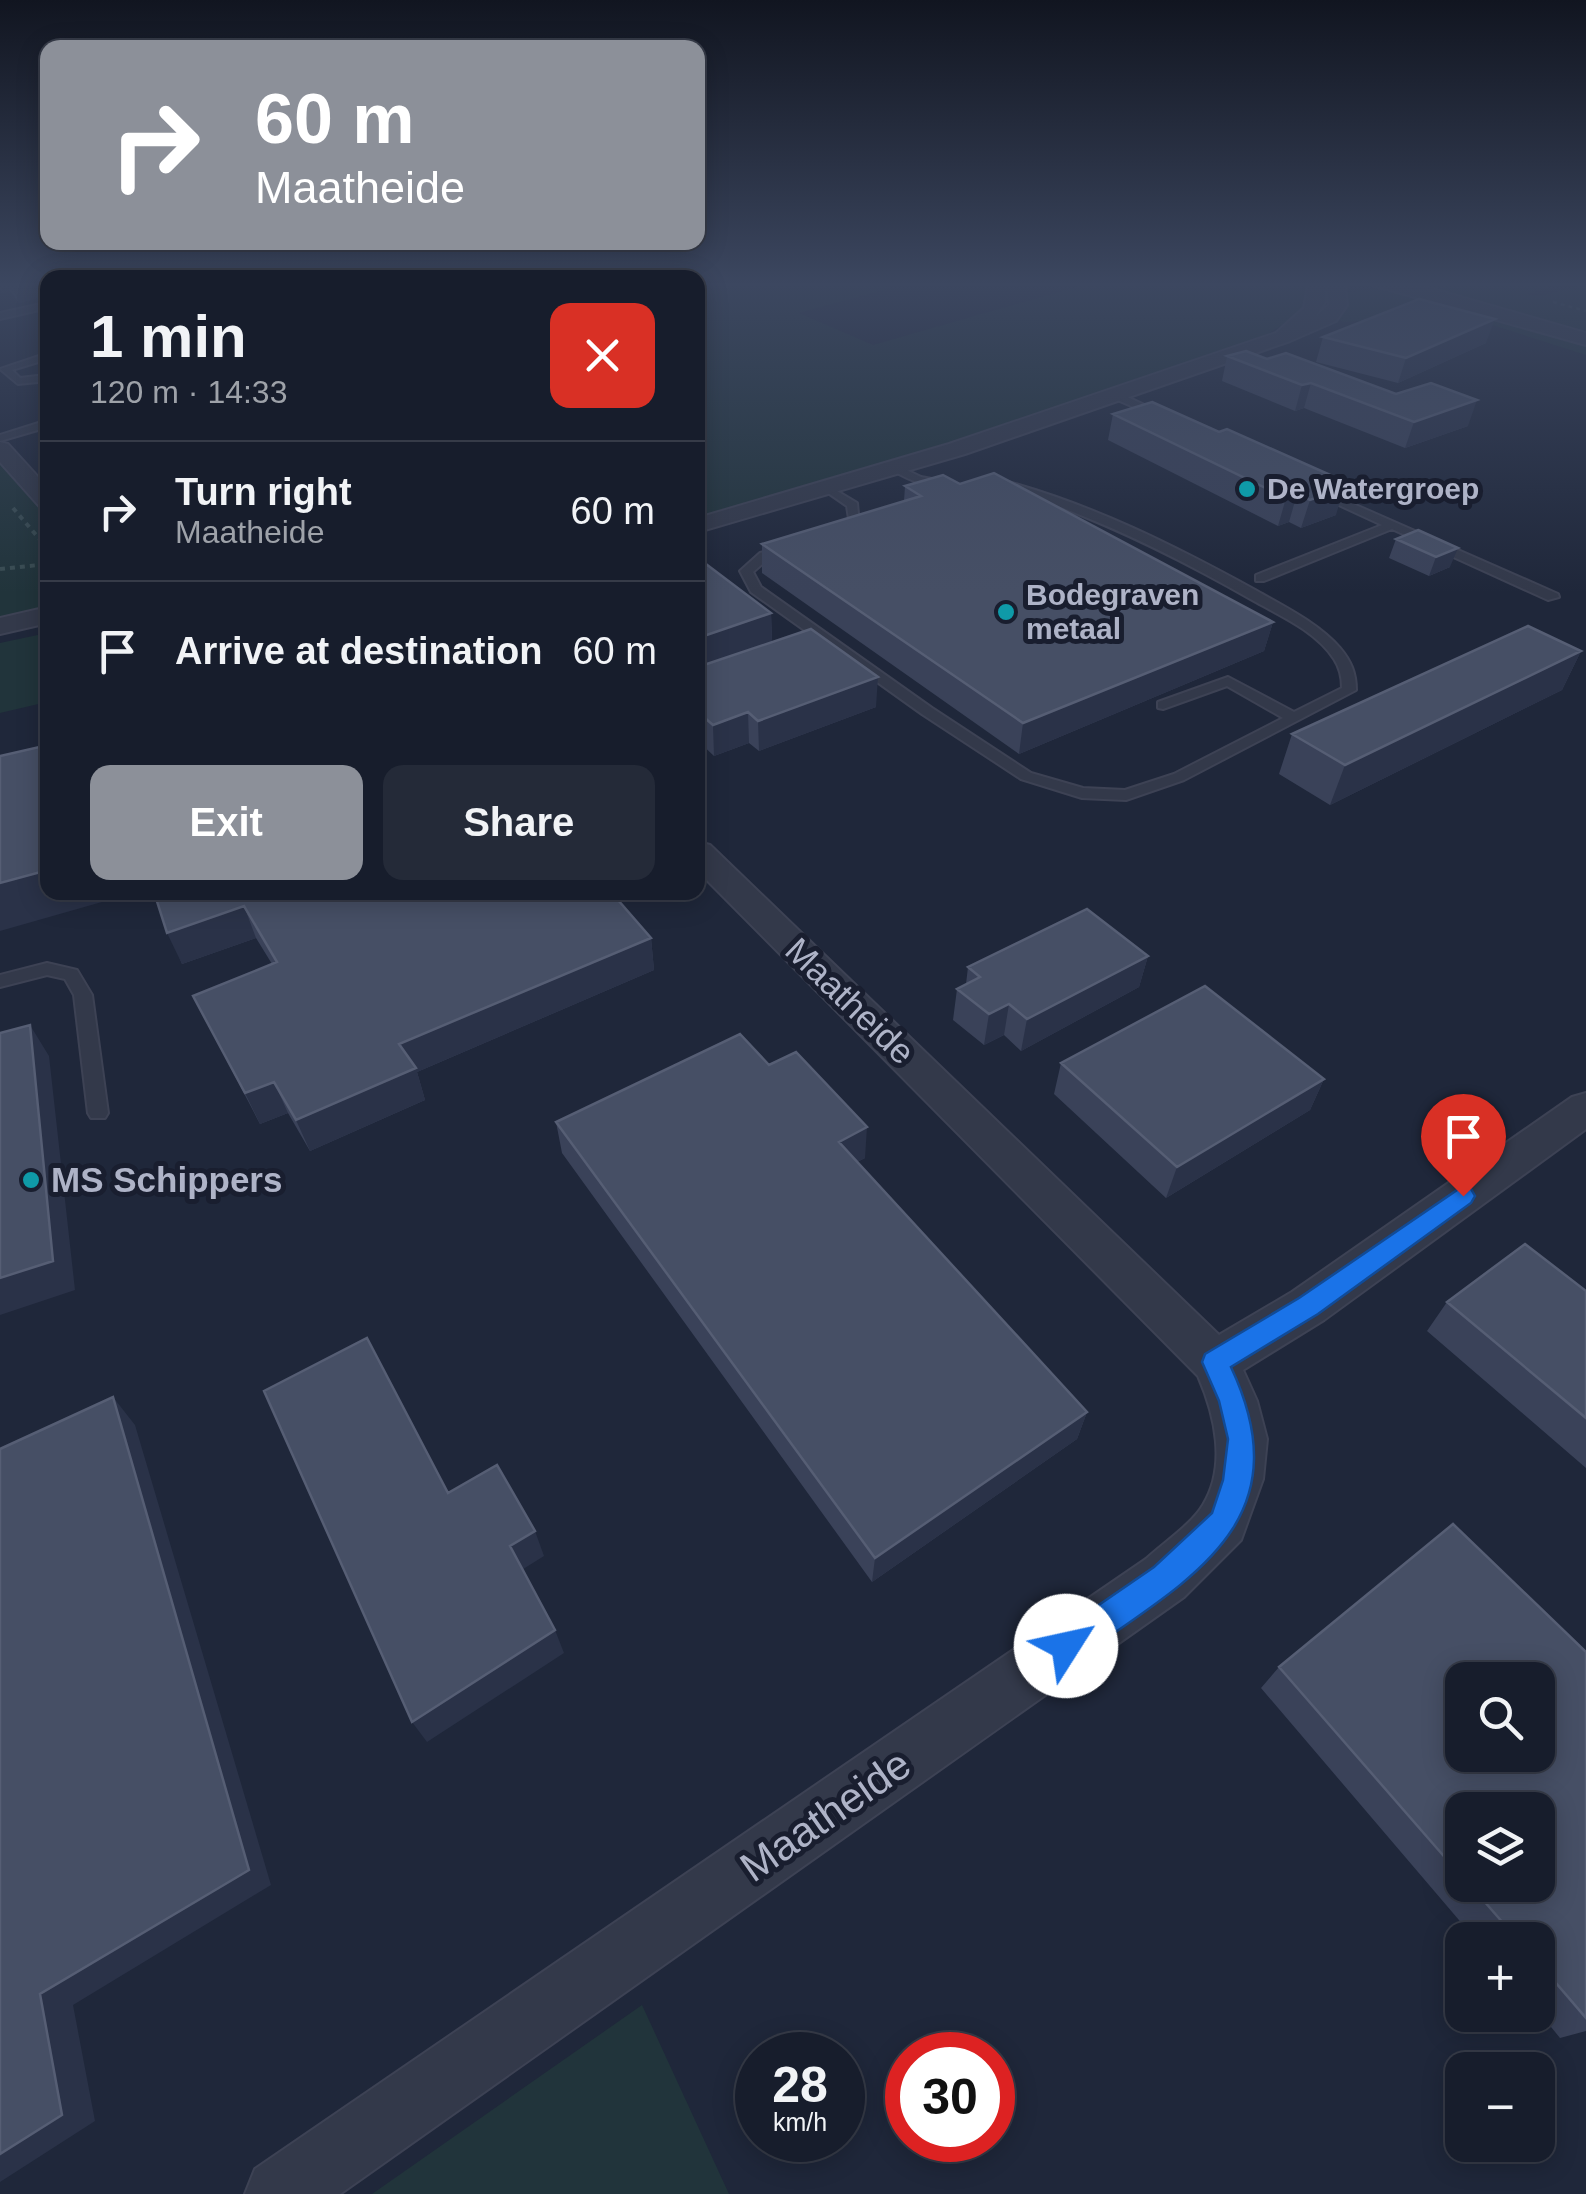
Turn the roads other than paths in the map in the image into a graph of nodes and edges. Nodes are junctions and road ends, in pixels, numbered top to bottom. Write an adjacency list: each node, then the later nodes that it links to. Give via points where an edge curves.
1 (1141, 387): 2 (street)
2 (1116, 396): 3 (lane); 7 (street)
3 (1173, 422)
4 (40, 425): 5 (lane)
5 (0, 438)
6 (0, 449): 10 (street)
7 (896, 468): 9 (street); 22 (lane, via 918,480 999,483 1062,499 1243,589 1322,637 1351,675 1349,690)
8 (1306, 486): 12 (lane)
9 (828, 488): 11 (street); 13 (lane, via 852,505 855,521)
10 (40, 493)
11 (705, 523)
12 (1392, 525): 15 (lane); 16 (lane)
13 (827, 533)
14 (796, 544): 22 (lane, via 746,571 756,590 1026,776 1082,793 1126,795 1179,777)
15 (1260, 578)
16 (1554, 597)
17 (40, 618): 18 (street)
18 (0, 626)
19 (40, 630): 20 (street)
20 (0, 639)
21 (1163, 705): 22 (lane, via 1228,681)
22 (1294, 718)
23 (705, 859): 27 (street, Maatheide)
24 (0, 981): 26 (lane, via 47,969 71,974 83,995)
25 (1586, 1108): 27 (street, via 1308,1306)
26 (98, 1113)
27 (1215, 1362): 28 (street, Maatheide, via 1242,1439 1238,1480 1223,1522 1165,1578)
28 (280, 2194)

